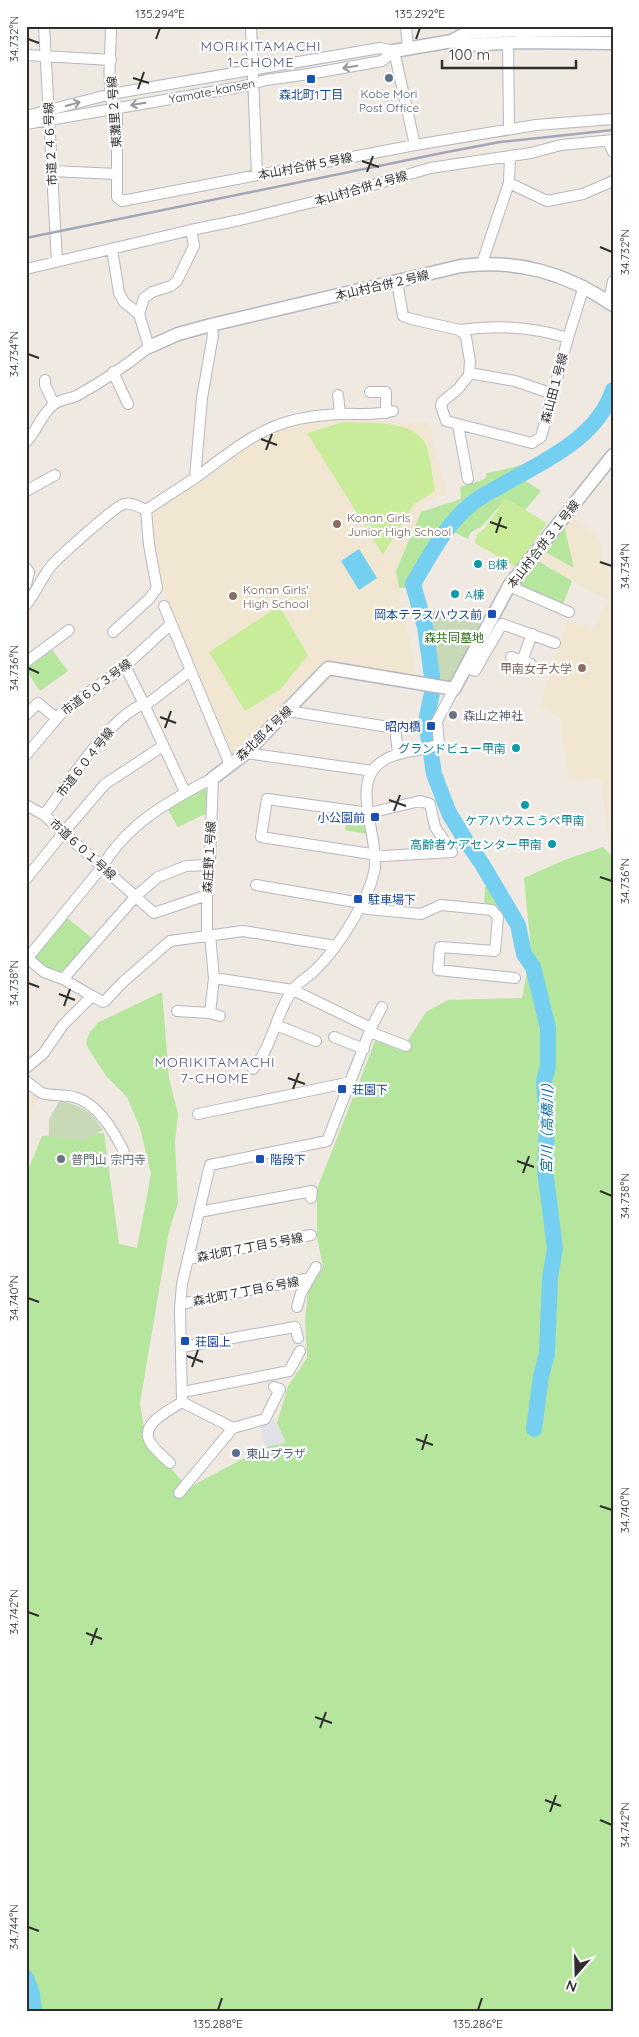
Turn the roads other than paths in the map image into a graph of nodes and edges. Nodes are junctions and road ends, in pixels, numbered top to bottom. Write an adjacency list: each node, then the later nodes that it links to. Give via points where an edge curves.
1 (44, 26): 13 (street, 市道２４６号線)
2 (111, 26): 14 (street, 東灘里２号線)
3 (251, 26): 15 (street)
4 (406, 26): 10 (street)
5 (465, 30): 7 (street, Yamate-kansen); 8 (street, Yamate-kansen)
6 (613, 30): 7 (street, Yamate-kansen)
7 (518, 31): 8 (street, Yamate-kansen, via 469,45); 9 (street, Yamate-kansen); 23 (street)
8 (452, 41): 10 (street, Yamate-kansen)
9 (613, 43)
10 (408, 48): 11 (street, Yamate-kansen)
11 (394, 51): 15 (street, Yamate-kansen, via 380,48); 16 (street, Yamate-kansen, one-way to 16, via 382,61); 25 (street)
12 (26, 55): 13 (street)
13 (46, 56): 14 (street); 19 (street, 市道２４６号線)
14 (111, 60): 17 (street, 東灘里２号線)
15 (253, 71): 16 (street); 17 (street, Yamate-kansen)
16 (253, 82): 18 (street, Yamate-kansen, one-way to 18, via 240,87); 30 (street)
17 (111, 94): 18 (street, 東灘里２号線); 19 (street, Yamate-kansen, one-way to 17)
18 (113, 108): 19 (street, Yamate-kansen); 29 (street, 東灘里２号線, via 117,117)
19 (48, 115): 20 (street, Yamate-kansen); 22 (street, Yamate-kansen); 28 (street, 市道２４６号線)
20 (26, 116)
21 (613, 119): 23 (street, 本山村合併５号線)
22 (26, 124)
23 (509, 129): 25 (street, 本山村合併５号線)
24 (610, 140): 26 (street); 27 (street, 本山村合併４号線, via 561,145)
25 (415, 144): 30 (street, 本山村合併５号線)
26 (613, 152)
27 (510, 156): 32 (street); 34 (street, 本山村合併４号線, via 430,168 333,197)
28 (52, 171): 29 (street); 36 (street, 市道２４６号線)
29 (117, 174): 33 (street, 東灘里２号線)
30 (257, 175): 33 (street, 本山村合併５号線, via 122,201)
31 (613, 181): 32 (street, via 583,194 547,201)
32 (509, 183): 37 (street)
33 (117, 197)
34 (191, 230): 35 (street, 本山村合併４号線); 43 (street, via 194,246 177,281 144,298)
35 (112, 249): 36 (street, 本山村合併４号線); 43 (street, via 119,293 124,302)
36 (56, 262): 38 (street, 本山村合併４号線)
37 (482, 264): 40 (street, 本山村合併２号線); 41 (street, 本山村合併２号線, via 510,265 555,274)
38 (26, 269)
39 (613, 281): 42 (street)
40 (397, 282): 44 (street, 本山村合併２号線); 45 (street, via 403,316)
41 (584, 286): 42 (street, 本山村合併２号線); 46 (street, 森山田１号線)
42 (609, 303)
43 (139, 314): 47 (street)
44 (211, 325): 47 (street, 本山村合併２号線, via 178,334); 61 (street, via 213,335 202,398)
45 (460, 330): 46 (street, via 535,330); 49 (street, via 466,337)
46 (568, 338): 52 (street, 森山田１号線)
47 (149, 347): 48 (street)
48 (113, 372): 54 (street, via 74,397); 55 (street)
49 (469, 373): 52 (street, via 515,381); 57 (street, via 441,406 446,421)
50 (45, 380): 54 (street)
51 (370, 392): 56 (street, via 386,392 390,412)
52 (552, 394): 57 (street, 森山田１号線, via 541,437 532,443)
53 (338, 395): 56 (street)
54 (54, 404): 58 (street)
55 (128, 404)
56 (340, 414): 61 (street, via 288,421 268,429)
57 (458, 425): 62 (street)
58 (26, 442)
59 (613, 455): 67 (street, 本山村合併３１号線)
60 (55, 475): 63 (street)
61 (195, 478): 64 (street)
62 (468, 479)
63 (26, 491)
64 (146, 510): 68 (street, via 122,504 50,567); 73 (street, via 157,588)
65 (26, 568): 66 (street, via 29,572)
66 (26, 585)
67 (509, 586): 70 (street); 79 (street, 本山村合併３１号線)
68 (26, 604)
69 (164, 606): 71 (street, 森北部４号線)
70 (570, 612)
71 (170, 624): 78 (street, 市道６０３号線); 80 (street, 森北部４号線)
72 (69, 630): 77 (street)
73 (113, 632)
74 (532, 634): 75 (street); 76 (street, via 527,663); 79 (street, via 502,624 475,671)
75 (554, 642)
76 (512, 657)
77 (26, 662)
78 (125, 666): 82 (street); 85 (street, 市道６０３号線)
79 (466, 667): 81 (street, 本山村合併３１号線)
80 (190, 671): 82 (street, 市道６０４号線); 90 (street, 森北部４号線)
81 (450, 688): 83 (street, 森北部４号線, via 328,668); 88 (street, 本山村合併３１号線, via 437,721 439,744 421,751)
82 (144, 704): 86 (street); 96 (street, 市道６０４号線, via 135,707 109,728)
83 (288, 711): 87 (street, 森北部４号線); 88 (street, via 395,728)
84 (26, 715): 85 (street, via 38,703)
85 (56, 718): 89 (street, 市道６０３号線)
86 (163, 746): 93 (street); 97 (street, via 105,784)
87 (246, 753): 90 (street, 森北部４号線); 91 (street)
88 (398, 753): 91 (street, via 384,759)
89 (26, 755)
90 (230, 765): 92 (street)
91 (373, 771): 95 (street, via 367,788)
92 (213, 778): 93 (street); 99 (street, 森庄野１号線)
93 (186, 792): 100 (street, via 138,823)
94 (26, 805): 96 (street, 市道６０１号線)
95 (369, 813): 98 (street); 98 (street, via 420,800 430,804 435,827 452,852); 98 (street, via 266,799 261,836)
96 (44, 815): 97 (street, 市道６０１号線)
97 (64, 832): 100 (street, 市道６０１号線); 101 (street)
98 (374, 854): 105 (street, via 375,867)
99 (209, 865): 103 (street, 森庄野１号線); 104 (street, via 186,866 169,872)
100 (102, 867): 104 (street, 市道６０１号線); 108 (street)
101 (26, 879)
102 (256, 885): 105 (street)
103 (207, 895): 104 (street, 市道６０１号線, via 154,913); 106 (street, 森庄野１号線)
104 (136, 896): 111 (street)
105 (360, 905): 107 (street); 110 (street, via 368,909 421,914 441,906 492,910 498,917 495,951 440,946 438,970)
106 (208, 935): 107 (street, via 244,931); 109 (street, 森庄野１号線); 113 (street, via 170,941 105,1001)
107 (336, 946): 112 (street, via 315,971)
108 (27, 959): 111 (street, via 44,972)
109 (214, 978): 112 (street); 115 (street, 森庄野１号線, via 215,1014)
110 (515, 978)
111 (63, 979): 113 (street)
112 (292, 990): 116 (street); 117 (street)
113 (92, 996): 122 (street, via 63,1025 43,1054)
114 (382, 1007): 117 (street)
115 (177, 1011)
116 (276, 1025): 119 (street); 123 (street, via 263,1057)
117 (371, 1030): 120 (street); 121 (street)
118 (334, 1037): 121 (street)
119 (316, 1041)
120 (406, 1046)
121 (364, 1049): 125 (street)
122 (26, 1068)
123 (253, 1069)
124 (26, 1081): 127 (street, via 42,1093 81,1099 96,1110)
125 (351, 1082): 126 (street); 129 (street, via 327,1141 210,1165)
126 (198, 1114)
127 (122, 1148)
128 (311, 1198): 129 (street, via 312,1191)
129 (200, 1212): 131 (street)
130 (312, 1236): 131 (street, 森北町７丁目５号線)
131 (188, 1259): 134 (street)
132 (316, 1267): 133 (street)
133 (310, 1278): 134 (street, 森北町７丁目６号線); 135 (street)
134 (181, 1304): 137 (street)
135 (297, 1307)
136 (298, 1338): 137 (street, via 295,1327)
137 (182, 1347): 140 (street)
138 (300, 1351): 140 (street, via 289,1371)
139 (274, 1387): 141 (street, via 280,1388 265,1419)
140 (183, 1397): 141 (street); 142 (street, via 150,1426 147,1433 149,1441)
141 (233, 1428): 143 (street)
142 (170, 1463)
143 (179, 1493)

